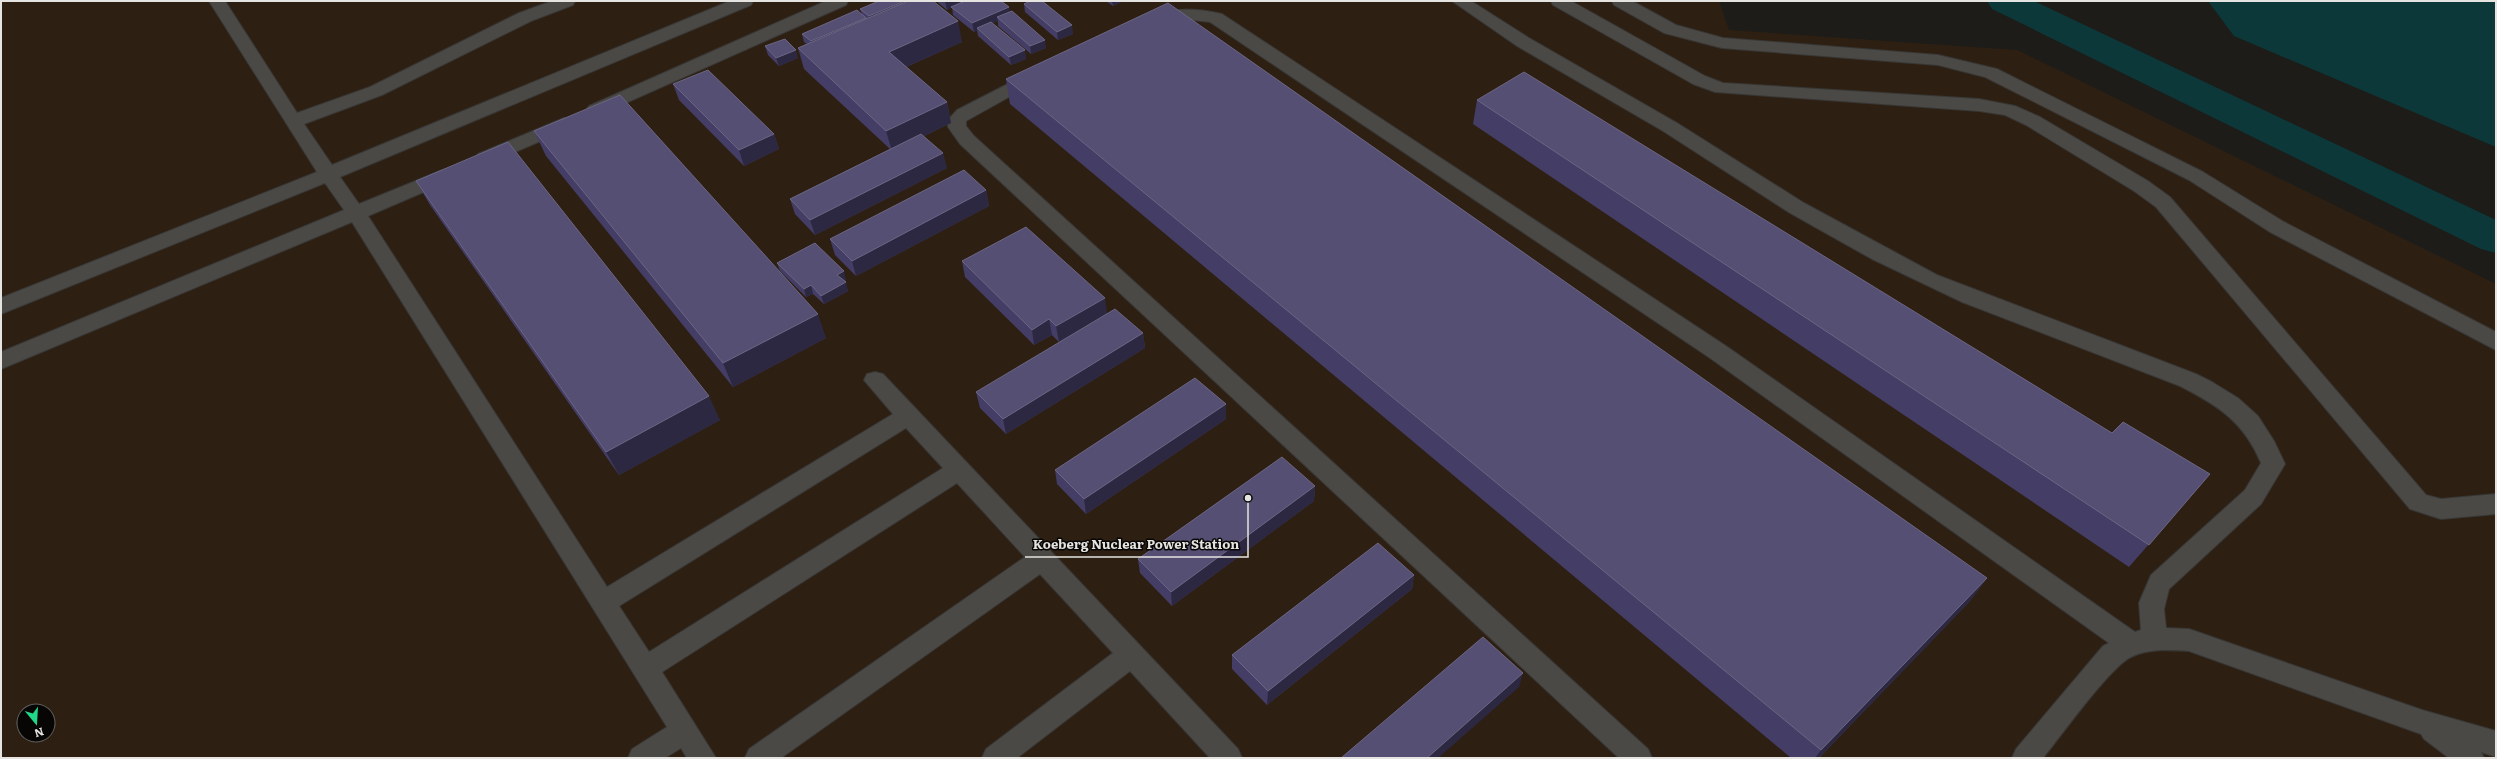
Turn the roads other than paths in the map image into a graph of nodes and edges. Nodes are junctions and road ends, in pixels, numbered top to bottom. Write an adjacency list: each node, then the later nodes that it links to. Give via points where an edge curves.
1 (217, 1): 10 (lane)
2 (567, 1): 10 (lane, via 525,17 376,91)
3 (745, 1): 11 (lane)
4 (840, 1): 12 (lane, via 760,39)
5 (1460, 1): 22 (lane, via 1523,42 1670,127 1797,208 1879,254 1969,297 2188,380 2219,396 2242,412 2258,430 2273,464 2253,497 2160,582 2151,600 2150,616)
6 (1559, 1): 19 (lane, via 1699,80 1721,88 1979,105 2009,110 2033,121 2141,186 2167,206 2418,502 2441,509)
7 (1620, 1): 14 (lane, via 1670,29 1722,43 1938,60 1991,73 2196,176 2277,227)
8 (1135, 25): 23 (lane, via 1181,12 1200,13 1216,18 1718,352)
9 (1052, 67): 34 (lane, via 977,105 957,120 957,127 973,146)
10 (294, 121): 11 (lane)
11 (329, 174): 12 (lane); 13 (lane)
12 (357, 214): 15 (lane); 21 (lane)
13 (1, 306)
14 (2496, 342)
15 (1, 361)
16 (875, 380): 17 (lane)
17 (908, 416): 18 (lane); 21 (lane)
18 (958, 470): 20 (lane); 25 (lane)
19 (2496, 504)
20 (1042, 559): 24 (lane); 31 (lane)
21 (603, 603): 25 (lane)
22 (2156, 638): 23 (lane); 26 (lane, via 2189,640)
23 (2130, 644): 35 (lane, via 2112,654)
24 (1132, 654): 32 (lane); 33 (lane)
25 (644, 669): 27 (lane)
26 (2422, 722): 28 (lane); 36 (lane)
27 (684, 731): 29 (lane); 30 (lane)
28 (2496, 744)
29 (642, 758)
30 (702, 758)
31 (759, 758)
32 (996, 758)
33 (1228, 758)
34 (1638, 758)
35 (2026, 758)
36 (2470, 758)

